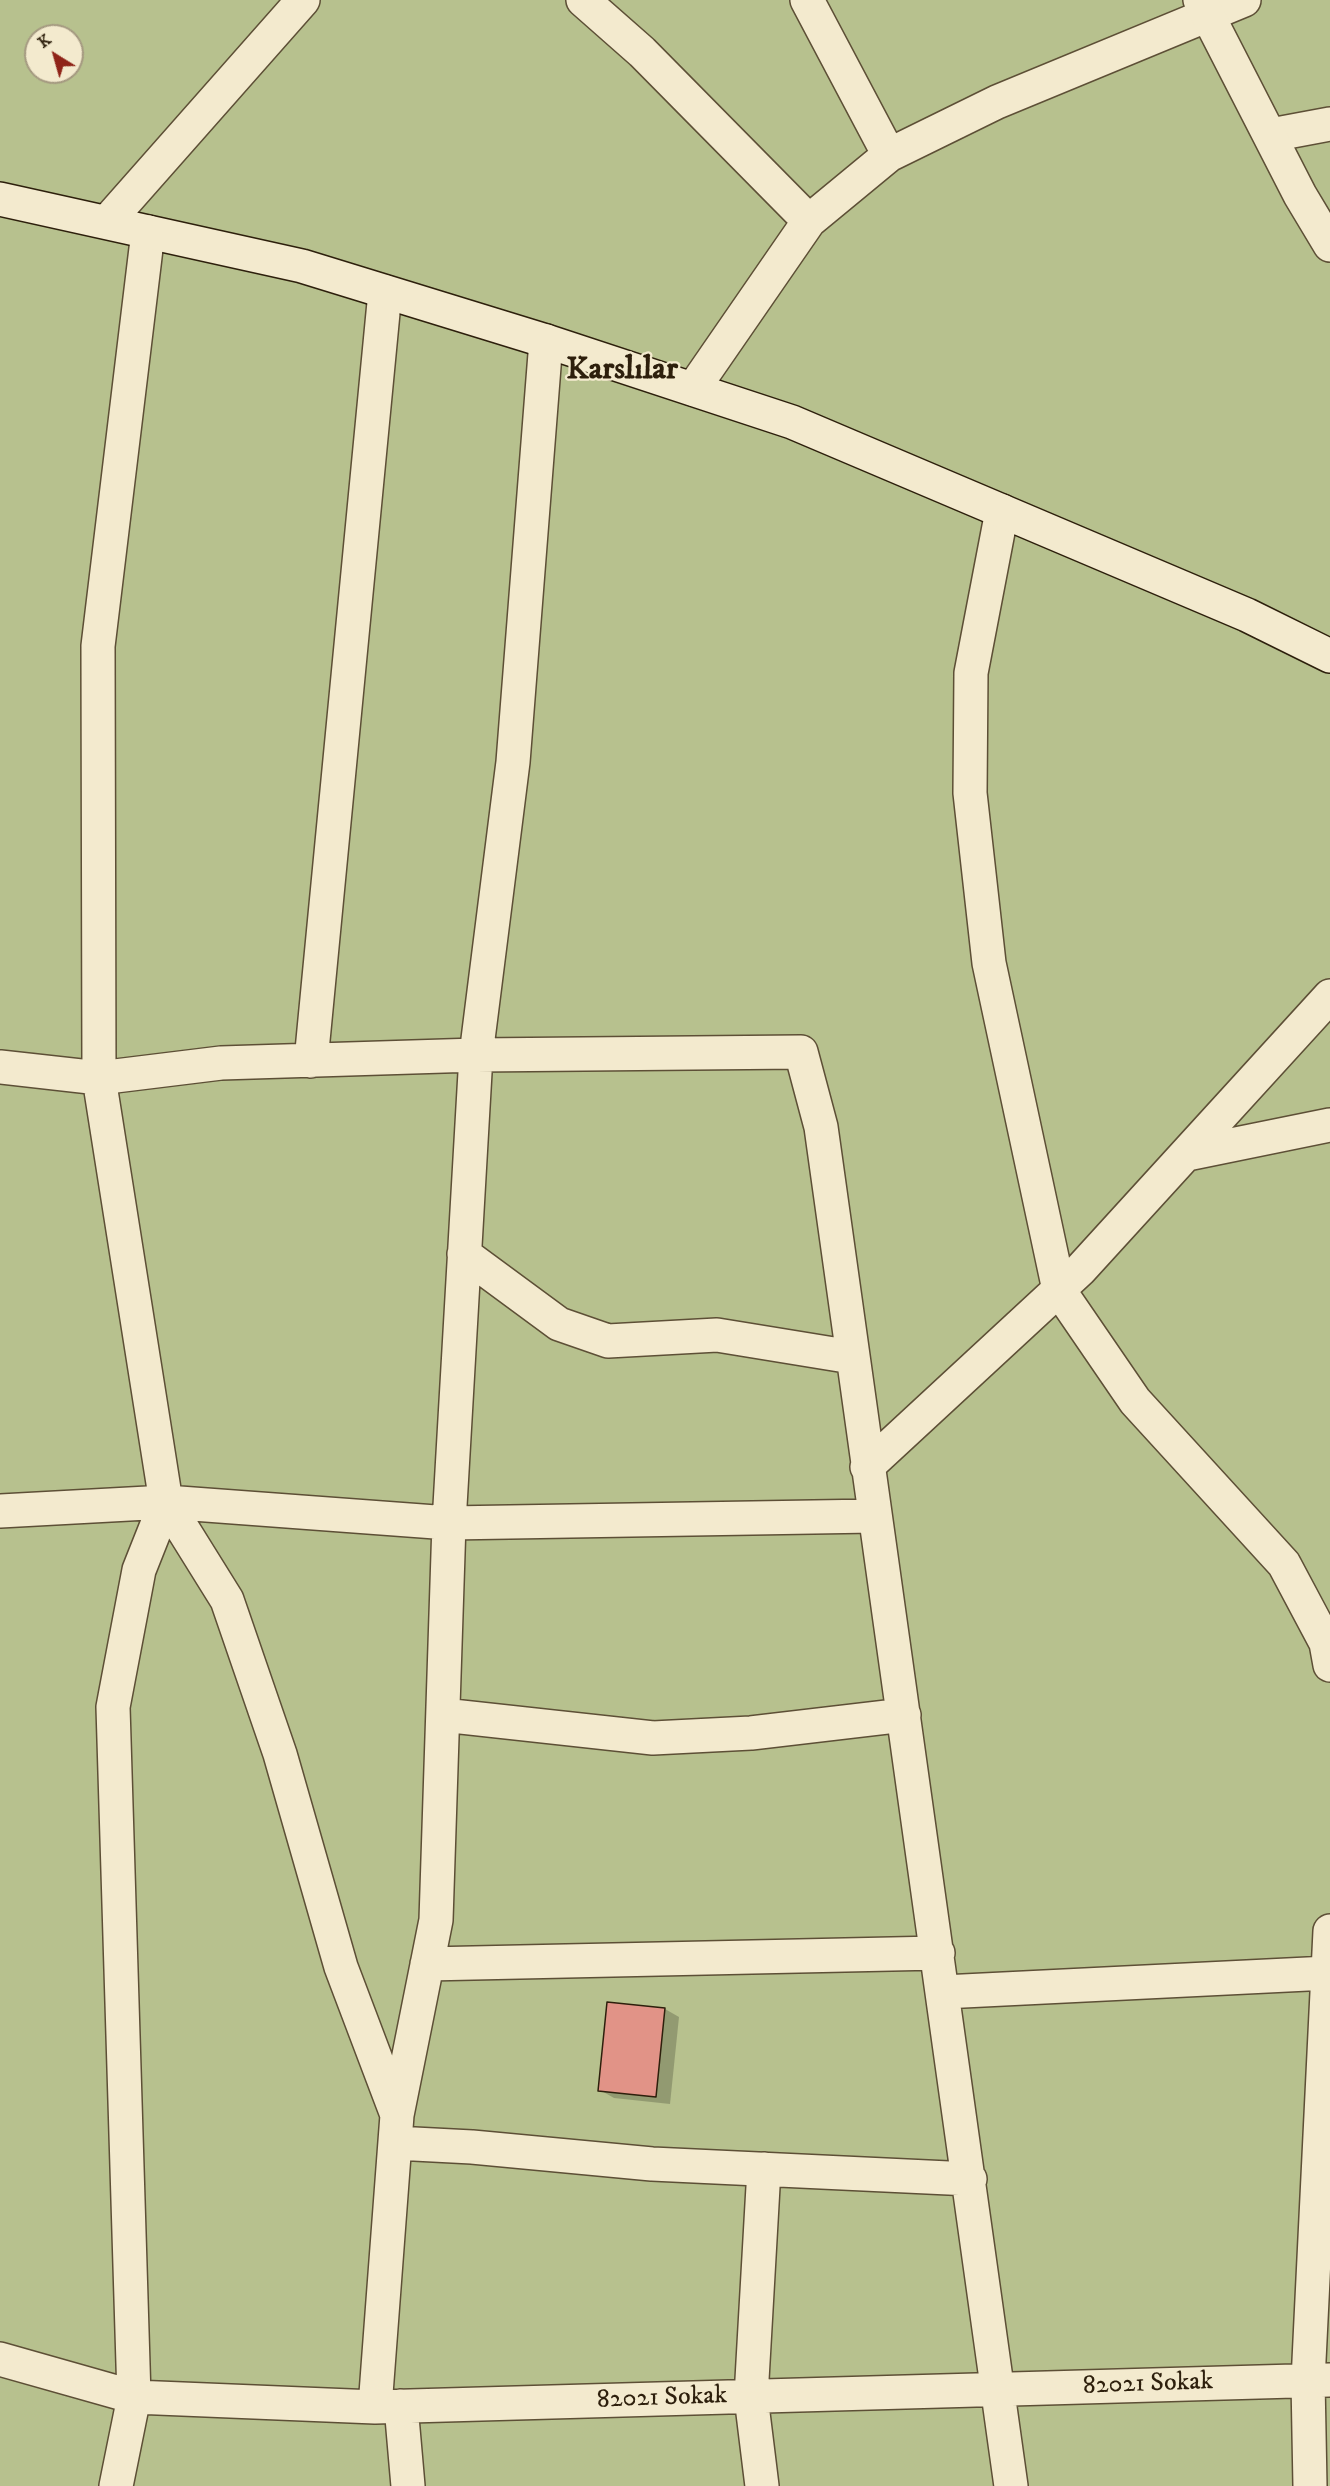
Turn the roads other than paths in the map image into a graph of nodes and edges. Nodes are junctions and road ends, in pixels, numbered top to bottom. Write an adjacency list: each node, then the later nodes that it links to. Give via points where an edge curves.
1 (303, 0): 11 (street)
2 (583, 0): 10 (street, via 642,52)
3 (807, 0): 8 (street)
4 (1244, 0): 5 (street)
5 (1204, 8): 7 (street); 8 (street)
6 (1330, 124): 7 (street)
7 (1271, 135): 13 (street)
8 (889, 155): 10 (street)
9 (0, 199): 11 (street)
10 (809, 221): 16 (street)
11 (107, 222): 12 (street)
12 (148, 232): 14 (street, via 302,266); 23 (street, via 98,646)
13 (1330, 245)
14 (386, 292): 15 (street); 21 (street)
15 (546, 341): 16 (street); 20 (street, via 513,762)
16 (693, 389): 17 (street, via 792,422)
17 (1002, 511): 18 (street, via 1247,615); 27 (street, via 971,673 970,793 989,963)
18 (1330, 656)
19 (1330, 996): 25 (street)
20 (476, 1055): 21 (street); 26 (street); 28 (street, via 801,1052 821,1127)
21 (312, 1061): 23 (street, via 221,1064)
22 (0, 1067): 23 (street)
23 (99, 1078): 30 (street)
24 (1330, 1125): 25 (street)
25 (1187, 1154): 27 (street)
26 (464, 1254): 28 (street, via 559,1324 608,1341 717,1335); 33 (street)
27 (1059, 1290): 29 (street); 34 (street, via 1135,1401 1284,1564 1326,1643)
28 (852, 1357): 29 (street)
29 (867, 1467): 32 (street)
30 (166, 1502): 31 (street); 33 (street); 42 (street, via 227,1600 280,1754 342,1967); 48 (street, via 139,1570 113,1707)
31 (0, 1511)
32 (874, 1516): 33 (street); 36 (street)
33 (449, 1522): 35 (street)
34 (1330, 1665)
35 (442, 1715): 36 (street, via 653,1738); 39 (street, via 436,1920)
36 (904, 1715): 38 (street)
37 (1330, 1931): 40 (street)
38 (938, 1953): 39 (street); 41 (street)
39 (427, 1965): 42 (street)
40 (1328, 1973): 41 (street); 46 (street)
41 (943, 1992): 44 (street)
42 (396, 2129): 43 (street, via 472,2147 652,2164); 50 (street)
43 (764, 2169): 44 (street); 49 (street)
44 (969, 2179): 47 (street)
45 (0, 2359): 48 (street, 82021 Sokak)
46 (1319, 2380): 47 (street, 82021 Sokak); 55 (street)
47 (999, 2390): 49 (street, 82021 Sokak); 54 (street)
48 (134, 2397): 50 (street, 82021 Sokak); 51 (street)
49 (751, 2397): 50 (street, 82021 Sokak); 53 (street)
50 (388, 2406): 52 (street)
51 (116, 2486)
52 (408, 2486)
53 (762, 2486)
54 (1011, 2486)
55 (1310, 2486)

